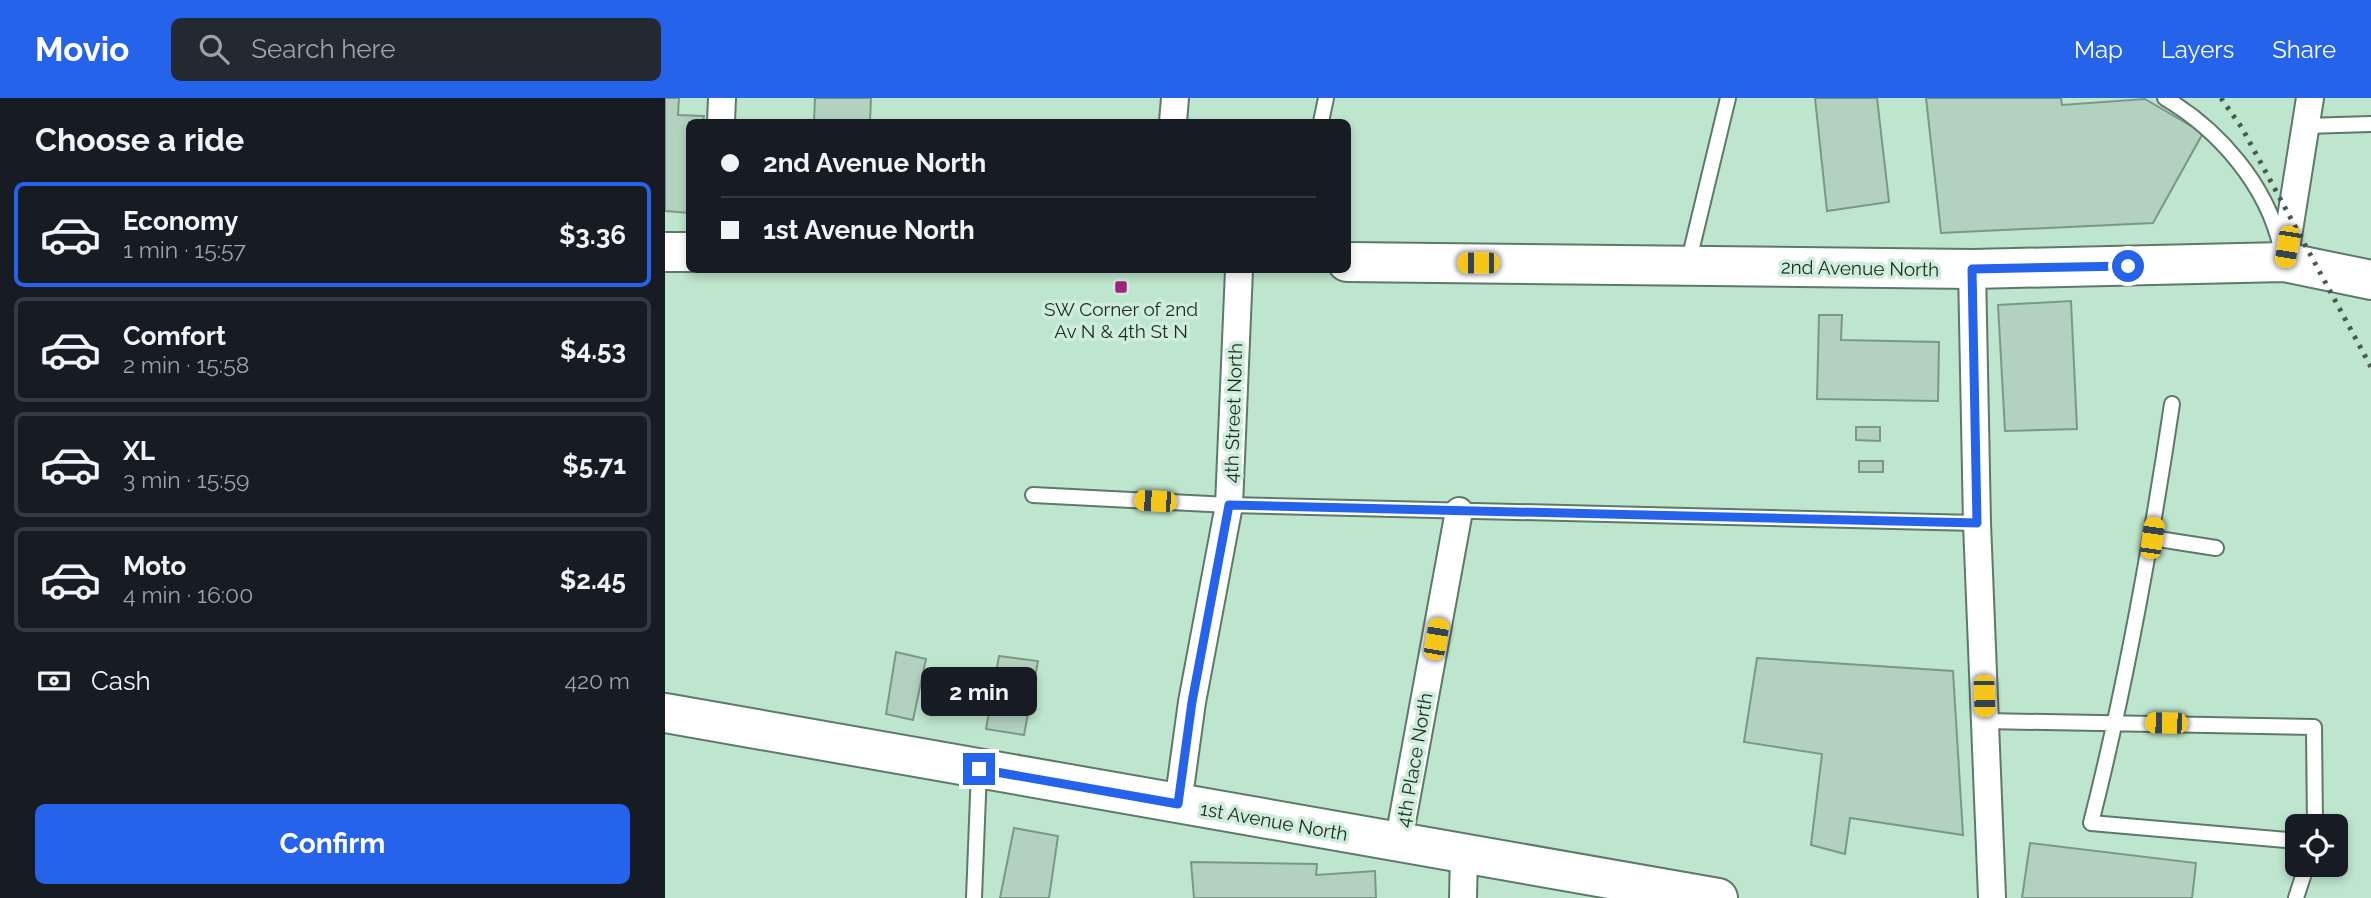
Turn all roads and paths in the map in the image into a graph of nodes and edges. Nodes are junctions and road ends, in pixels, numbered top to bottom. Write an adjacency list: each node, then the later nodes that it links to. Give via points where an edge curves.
1 (722, 98): 7 (street)
2 (1175, 98): 8 (street)
3 (1327, 98): 9 (lane)
4 (1728, 98): 16 (lane)
5 (2165, 98): 15 (lane, via 2197,117 2247,173 2269,213)
6 (2310, 98): 11 (street)
7 (721, 119)
8 (1173, 119)
9 (1322, 119)
10 (2371, 124): 11 (lane)
11 (2305, 126): 15 (street)
12 (665, 252): 13 (street)
13 (686, 252)
14 (1351, 262): 16 (street, 2nd Avenue North)
15 (2284, 262): 17 (street, 2nd Avenue North); 19 (street, 2nd Avenue North)
16 (1688, 266): 17 (street, 2nd Avenue North)
17 (1972, 269): 24 (street)
18 (1239, 273): 22 (street, 4th Street North)
19 (2371, 280)
20 (2172, 404): 25 (lane)
21 (1033, 495): 22 (lane)
22 (1229, 505): 23 (lane); 31 (street, 4th Street North)
23 (1459, 511): 24 (lane); 34 (street, 4th Place North)
24 (1977, 523): 28 (street)
25 (2152, 538): 26 (lane); 29 (lane)
26 (2215, 548)
27 (665, 713): 30 (street, 1st Avenue North)
28 (1985, 721): 29 (lane); 40 (street)
29 (2116, 722): 32 (lane, via 2314,727); 33 (lane, via 2091,823)
30 (979, 769): 31 (street, 1st Avenue North); 37 (lane)
31 (1178, 804): 34 (street, 1st Avenue North)
32 (2315, 814)
33 (2285, 840)
34 (1398, 844): 35 (street, 1st Avenue North)
35 (1464, 852): 38 (street); 39 (street, 1st Avenue North)
36 (2303, 877): 41 (lane)
37 (974, 898)
38 (1463, 898)
39 (1718, 898)
40 (1992, 898)
41 (2296, 898)

